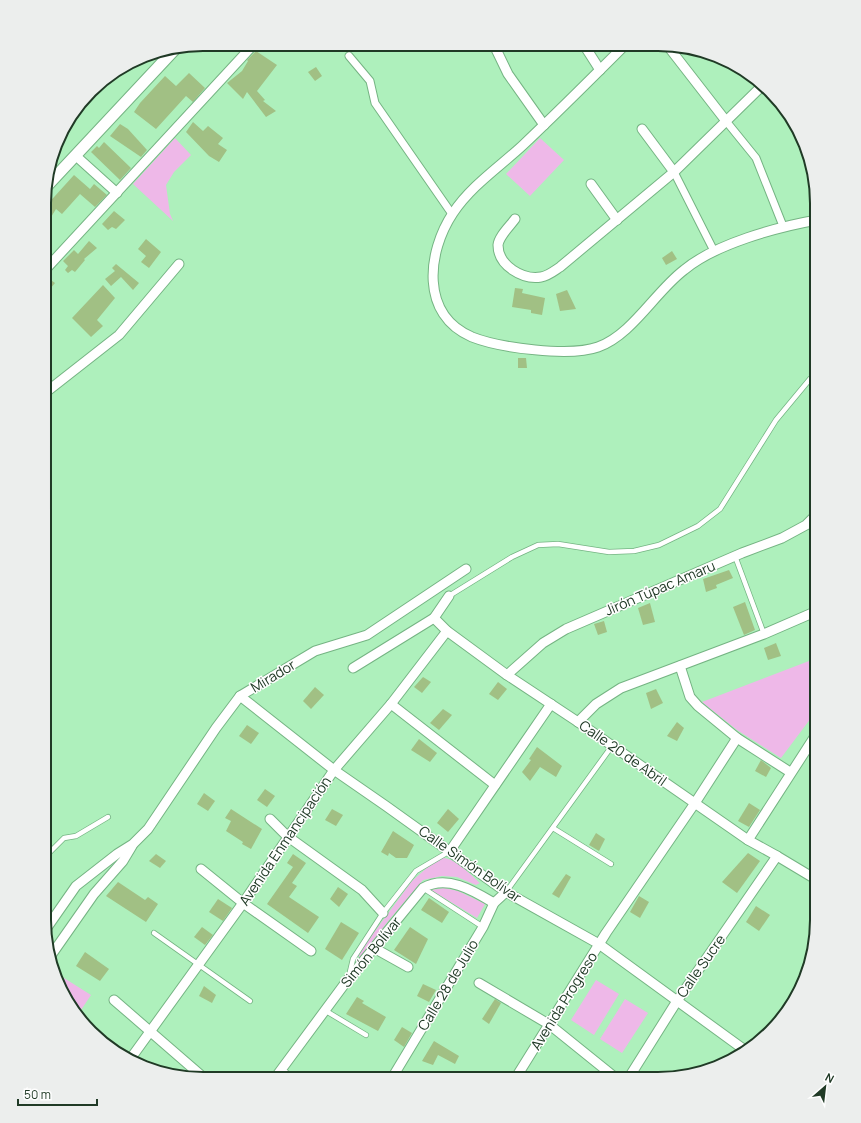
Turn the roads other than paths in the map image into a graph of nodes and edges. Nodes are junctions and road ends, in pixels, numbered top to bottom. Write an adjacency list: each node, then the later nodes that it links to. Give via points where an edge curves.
1 (248, 51): 17 (street)
2 (497, 51): 11 (street, via 508,74)
3 (588, 51): 8 (street)
4 (619, 51): 8 (street)
5 (672, 51): 10 (street)
6 (170, 55): 13 (street)
7 (349, 56): 18 (street, via 370,81 375,102)
8 (600, 70): 11 (street)
9 (758, 89): 10 (street)
10 (726, 121): 14 (street); 22 (street, via 756,158)
11 (544, 125): 18 (street, via 478,183)
12 (642, 129): 14 (street)
13 (76, 156): 15 (street); 17 (street)
14 (674, 172): 20 (street); 23 (street)
15 (53, 180)
16 (591, 184): 20 (street)
17 (116, 193): 24 (street)
18 (452, 214): 23 (street, via 441,236 432,270 436,299 446,317 464,332 485,341 514,348 578,351 606,344 622,333 683,270)
19 (515, 219): 20 (street, via 498,245 502,259 516,273 535,278 546,276 560,267)
20 (617, 220)
21 (810, 221): 22 (street)
22 (783, 226): 23 (street)
23 (714, 251)
24 (51, 263)
25 (179, 264): 27 (street, via 119,335)
26 (810, 379): 31 (lane, via 776,420 720,509 698,526 660,545 634,551 609,552 558,544 538,545 512,557)
27 (51, 389)
28 (810, 520): 29 (street, Jirón Túpac Amaru, via 793,533)
29 (735, 556): 35 (lane); 38 (street, Jirón Túpac Amaru, via 566,628 543,643)
30 (466, 569): 39 (street, Mirador, via 367,635 315,651)
31 (449, 596): 33 (street)
32 (810, 614): 35 (street)
33 (434, 618): 34 (street, Calle 20 de Abril); 37 (street)
34 (447, 631): 38 (street, Calle 20 de Abril); 40 (street, Avenida Enmancipación)
35 (764, 634): 36 (street)
36 (680, 666): 42 (street, via 621,688 596,704); 43 (street, via 694,702)
37 (353, 668)
38 (507, 675): 41 (street, Calle 20 de Abril)
39 (240, 696): 46 (street, Calle Simón Bolívar); 55 (street, Mirador, via 161,812)
40 (391, 704): 46 (street, Avenida Enmancipación); 48 (street)
41 (551, 704): 42 (street, Calle 20 de Abril); 48 (street)
42 (578, 722): 45 (street, Calle 20 de Abril)
43 (738, 738): 47 (street); 49 (street, Avenida Progreso)
44 (810, 743): 47 (street)
45 (612, 746): 49 (street, Calle 20 de Abril); 52 (lane)
46 (334, 770): 53 (street, Avenida Enmancipación); 57 (street, Calle Simón Bolívar)
47 (790, 772): 54 (street)
48 (495, 785): 57 (street)
49 (695, 804): 54 (street, Calle 20 de Abril); 70 (street, Avenida Progreso)
50 (108, 817): 56 (lane, via 76,836 64,838)
51 (270, 819): 53 (street)
52 (553, 828): 59 (lane); 63 (lane)
53 (287, 836): 64 (street, Avenida Enmancipación); 66 (street, via 362,890)
54 (748, 840): 58 (street, Calle 20 de Abril)
55 (133, 844): 67 (street, Mirador, via 76,886); 72 (street, Mirador, via 123,861 94,894)
56 (51, 851)
57 (450, 851): 63 (street, Calle Simón Bolívar); 66 (lane, via 416,871)
58 (777, 856): 61 (street, Calle 20 de Abril); 80 (street, Calle Sucre)
59 (611, 864)
60 (201, 869): 64 (street)
61 (810, 876)
62 (423, 888): 65 (street, via 438,883 456,885); 68 (lane); 71 (street, Simón Bolívar)
63 (506, 892): 65 (street, Calle 28 de Julio); 70 (street, Calle Simón Bolívar)
64 (243, 903): 73 (street); 74 (street, Avenida Enmancipación)
65 (494, 903): 68 (street, Calle 28 de Julio)
66 (382, 913): 76 (lane, via 353,959)
67 (51, 921)
68 (483, 927): 91 (street, Calle 28 de Julio)
69 (154, 933): 74 (lane)
70 (599, 944): 80 (street, Calle Simón Bolívar); 82 (street, Avenida Progreso)
71 (374, 948): 75 (street); 76 (street, Simón Bolívar)
72 (54, 951)
73 (311, 951)
74 (198, 964): 79 (lane); 83 (street, Avenida Enmancipación)
75 (408, 967)
76 (348, 979): 81 (street, Simón Bolívar)
77 (479, 983): 82 (street)
78 (114, 1000): 83 (street)
79 (250, 1001)
80 (676, 1001): 85 (street, Calle Simón Bolívar); 94 (street, Calle Sucre)
81 (326, 1011): 84 (lane); 87 (street, Simón Bolívar)
82 (550, 1025): 92 (street, Avenida Progreso); 93 (street)
83 (151, 1032): 86 (street, Avenida Enmancipación); 88 (street)
84 (366, 1035)
85 (741, 1047)
86 (133, 1055)
87 (281, 1069): 89 (street, Simón Bolívar); 90 (lane)
88 (197, 1072)
89 (279, 1072)
90 (286, 1072)
91 (396, 1072)
92 (520, 1072)
93 (608, 1072)
94 (632, 1072)

